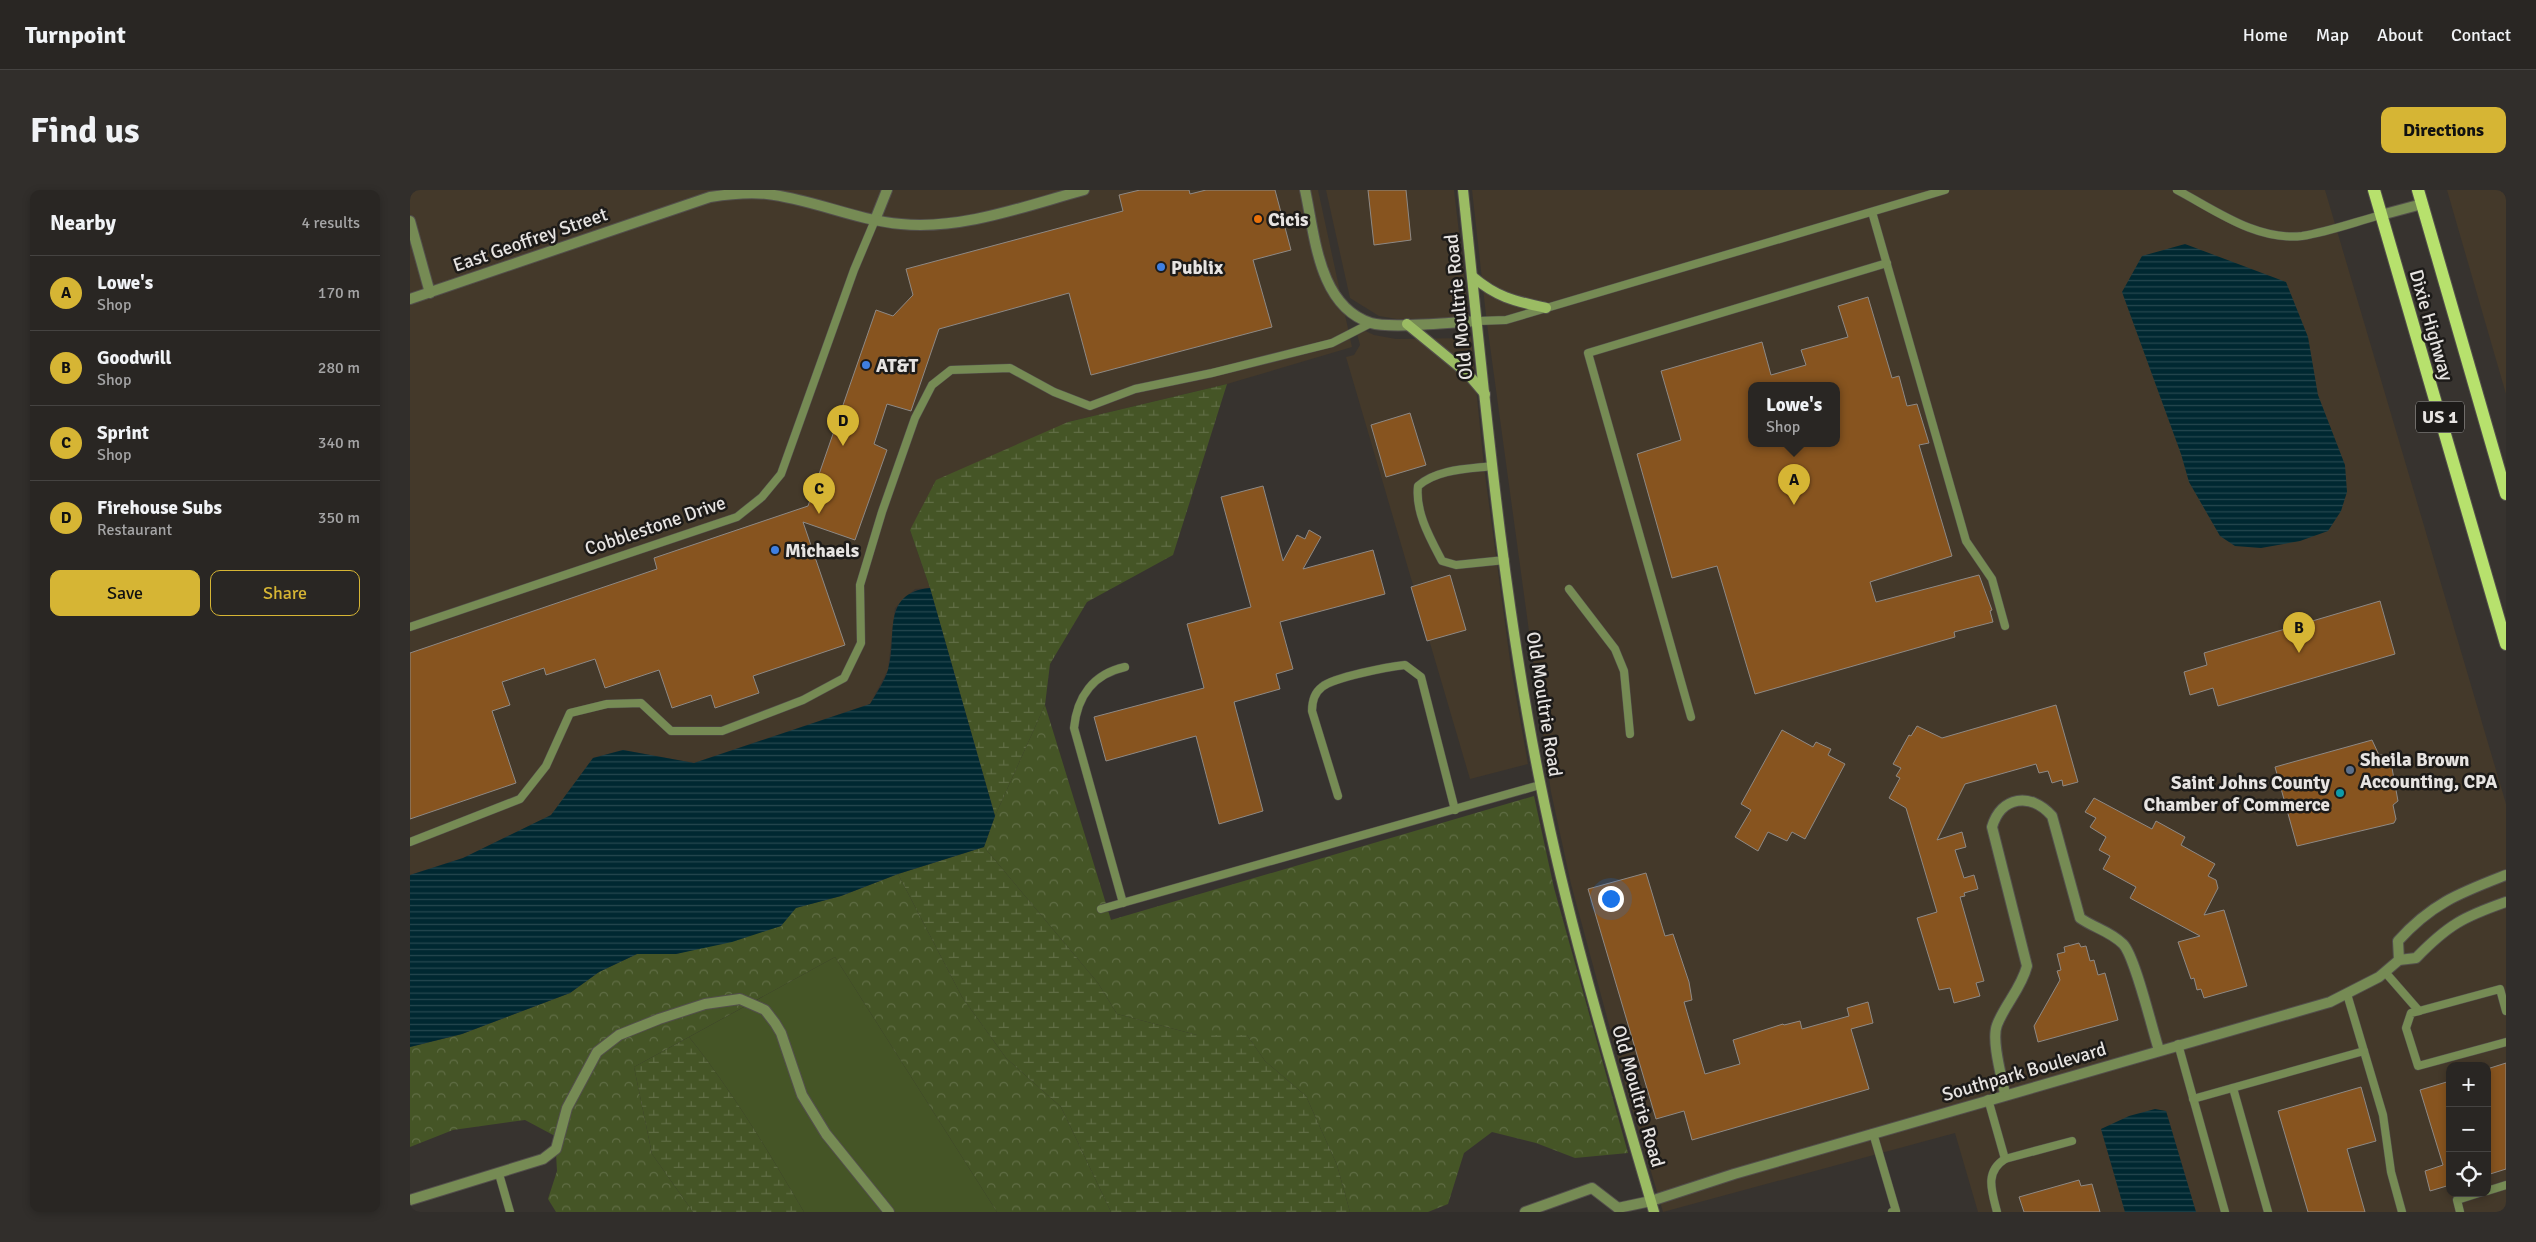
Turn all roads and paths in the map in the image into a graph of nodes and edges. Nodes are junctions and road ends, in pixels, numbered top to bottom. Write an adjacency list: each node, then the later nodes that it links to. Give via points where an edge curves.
1 (887, 190): 13 (street, Cobblestone Drive)
2 (1084, 190): 13 (street, East Geoffrey Street, via 970,220 933,225)
3 (1305, 190): 21 (street, via 1321,263 1331,291 1344,306)
4 (1463, 190): 16 (main road, Old Moultrie Road)
5 (1945, 190): 11 (lane)
6 (2177, 190): 12 (lane, via 2239,224 2284,236 2302,236)
7 (2374, 190): 12 (main road, Dixie Highway / US 1)
8 (2418, 190): 10 (main road, Dixie Highway / US 1)
9 (733, 192): 13 (street, East Geoffrey Street, via 768,194); 17 (street, East Geoffrey Street, via 686,204)
10 (2422, 204): 12 (street); 25 (main road, Dixie Highway / US 1)
11 (1872, 212): 15 (lane); 19 (lane)
12 (2381, 215): 30 (main road, Dixie Highway / US 1)
13 (875, 220): 29 (lane, Cobblestone Drive, via 781,474 762,497 737,517)
14 (410, 221): 17 (street)
15 (1887, 263): 28 (lane, via 1966,541 1992,579); 32 (lane, via 1588,353)
16 (1473, 277): 19 (main road, via 1501,297); 20 (main road, Old Moultrie Road)
17 (430, 292): 18 (street, East Geoffrey Street)
18 (410, 300)
19 (1546, 308): 20 (lane, via 1506,320)
20 (1478, 321): 22 (street); 23 (main road, Old Moultrie Road)
21 (1371, 323): 22 (street); 37 (lane, via 1332,343 1135,389 1090,406 1054,392 1010,368 951,370 932,385 915,418 882,512 860,585 861,643 844,678 803,700 722,731 671,731 641,703 607,704 570,713 546,766 520,799)
22 (1406, 324): 23 (main road, via 1468,374)
23 (1485, 394): 24 (main road, Old Moultrie Road)
24 (1492, 466): 26 (main road, Old Moultrie Road); 26 (lane, via 1452,471 1425,479 1418,486 1416,499 1442,561 1456,565)
25 (2506, 494)
26 (1505, 560): 34 (main road, Old Moultrie Road)
27 (1569, 589): 33 (lane, via 1615,649 1624,671)
28 (2005, 626)
29 (410, 627)
30 (2506, 644)
31 (1125, 667): 40 (lane, via 1101,676 1088,688 1076,711 1074,728)
32 (1691, 717)
33 (1630, 734)
34 (1540, 785): 36 (lane); 63 (main road, Old Moultrie Road, via 1568,905)
35 (1338, 796): 36 (lane, via 1312,711 1313,698 1322,686 1335,680 1405,665 1421,677)
36 (1455, 810): 40 (lane)
37 (410, 842)
38 (2506, 875): 42 (street, via 2450,897 2426,913 2398,941)
39 (2506, 902): 42 (street, Southpark Boulevard, via 2457,921 2416,958)
40 (1123, 903): 41 (lane)
41 (1100, 909)
42 (2399, 960): 43 (street, Southpark Boulevard)
43 (2385, 972): 44 (street, Southpark Boulevard); 45 (lane)
44 (2347, 994): 48 (street, Southpark Boulevard, via 2330,1002); 50 (lane)
45 (2419, 1011): 46 (lane, via 2500,989); 47 (lane, via 2411,1013 2406,1028 2418,1066)
46 (2506, 1011)
47 (2506, 1042)
48 (2178, 1044): 49 (street, Southpark Boulevard); 54 (lane)
49 (2158, 1050): 52 (street, Southpark Boulevard); 52 (street, via 2125,946 2114,936 2080,918 2052,816 2040,804 2020,800 2000,810 1992,827 2027,966 2023,981 1996,1027)
50 (2364, 1052): 51 (lane); 73 (lane, via 2383,1114 2391,1172)
51 (2233, 1088): 54 (lane); 72 (lane)
52 (2005, 1094): 53 (street, Southpark Boulevard)
53 (1988, 1099): 55 (street, Southpark Boulevard); 57 (lane)
54 (2193, 1099): 71 (lane)
55 (1873, 1133): 63 (street, Southpark Boulevard); 69 (lane, via 1896,1211)
56 (2072, 1141): 57 (lane)
57 (2005, 1159): 70 (lane, via 1997,1164 1990,1185)
58 (499, 1174): 62 (street); 65 (lane); 66 (street, via 543,1159 556,1149 567,1108 597,1052 619,1035 696,1007 740,999 765,1010 775,1023 802,1095 826,1134)
59 (2506, 1185): 60 (lane)
60 (2491, 1190)
61 (2467, 1197): 74 (lane, via 2457,1200)
62 (410, 1200)
63 (1651, 1201): 64 (street, Southpark Boulevard); 68 (main road, Old Moultrie Road)
64 (1617, 1210): 67 (street, via 1592,1188)
65 (510, 1212)
66 (889, 1212)
67 (1525, 1212)
68 (1654, 1212)
69 (1892, 1212)
70 (1998, 1212)
71 (2224, 1212)
72 (2268, 1212)
73 (2402, 1212)
74 (2460, 1212)

